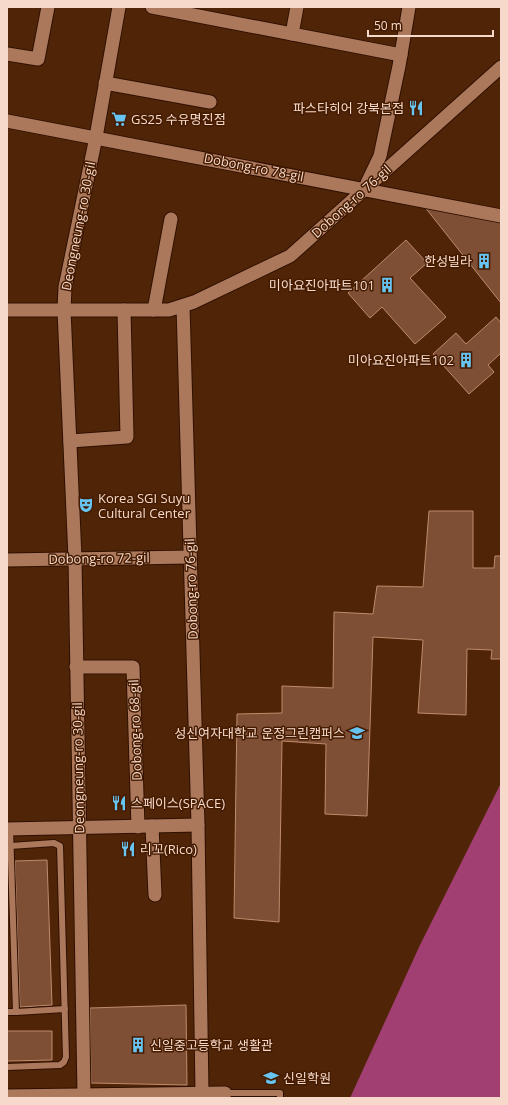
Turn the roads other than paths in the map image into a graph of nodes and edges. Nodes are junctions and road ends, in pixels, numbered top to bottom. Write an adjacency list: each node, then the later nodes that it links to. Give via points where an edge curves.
1 (48, 7): 7 (street, via 38,60)
2 (119, 7): 10 (street, Deongneung-ro 30-gil)
3 (152, 7): 6 (street)
4 (298, 7): 6 (street)
5 (409, 7): 8 (street)
6 (292, 34): 8 (street)
7 (7, 54)
8 (401, 55): 14 (street, via 380,156)
9 (501, 67): 14 (street, Dobong-ro 76-gil)
10 (105, 84): 11 (street); 13 (street, Deongneung-ro 30-gil)
11 (210, 102)
12 (7, 121): 13 (street, Dobong-ro 78-gil)
13 (96, 137): 14 (street, Dobong-ro 78-gil); 19 (street, Deongneung-ro 30-gil, via 65,288)
14 (364, 189): 15 (street, Dobong-ro 78-gil); 17 (street, Dobong-ro 76-gil, via 290,256)
15 (501, 216)
16 (171, 219): 21 (street)
17 (183, 306): 21 (street, Dobong-ro 76-gil, via 169,310); 24 (street, Dobong-ro 76-gil)
18 (7, 310): 19 (street, Dobong-ro 76-gil)
19 (64, 310): 20 (street, Dobong-ro 76-gil); 22 (street, Deongneung-ro 30-gil)
20 (124, 310): 21 (street, Dobong-ro 76-gil); 22 (street, via 127,437)
21 (154, 310)
22 (70, 441): 25 (street, Deongneung-ro 30-gil)
23 (7, 551): 26 (street, Dobong-ro 72-gil)
24 (190, 556): 25 (street, Dobong-ro 72-gil); 28 (street, Dobong-ro 76-gil)
25 (75, 558): 26 (street, Dobong-ro 72-gil); 27 (street, Deongneung-ro 30-gil)
26 (7, 560)
27 (76, 667): 30 (street, Dobong-ro 68-gil, via 133,667); 31 (street, Deongneung-ro 30-gil)
28 (198, 825): 29 (street); 40 (street, Dobong-ro 76-gil)
29 (152, 826): 30 (street); 35 (street)
30 (138, 827): 31 (street)
31 (79, 828): 32 (street); 42 (street, Deongneung-ro 30-gil)
32 (8, 829): 33 (lane)
33 (10, 846): 34 (lane); 36 (lane, via 54,843 60,846)
34 (9, 873): 38 (lane)
35 (155, 895)
36 (65, 1008): 38 (lane); 39 (lane, via 64,1062 60,1065)
37 (7, 1012): 38 (lane)
38 (16, 1012)
39 (7, 1067)
40 (202, 1093): 41 (street); 42 (street)
41 (225, 1093): 44 (lane, via 280,1093)
42 (84, 1095): 43 (street)
43 (7, 1096)
44 (280, 1098)

